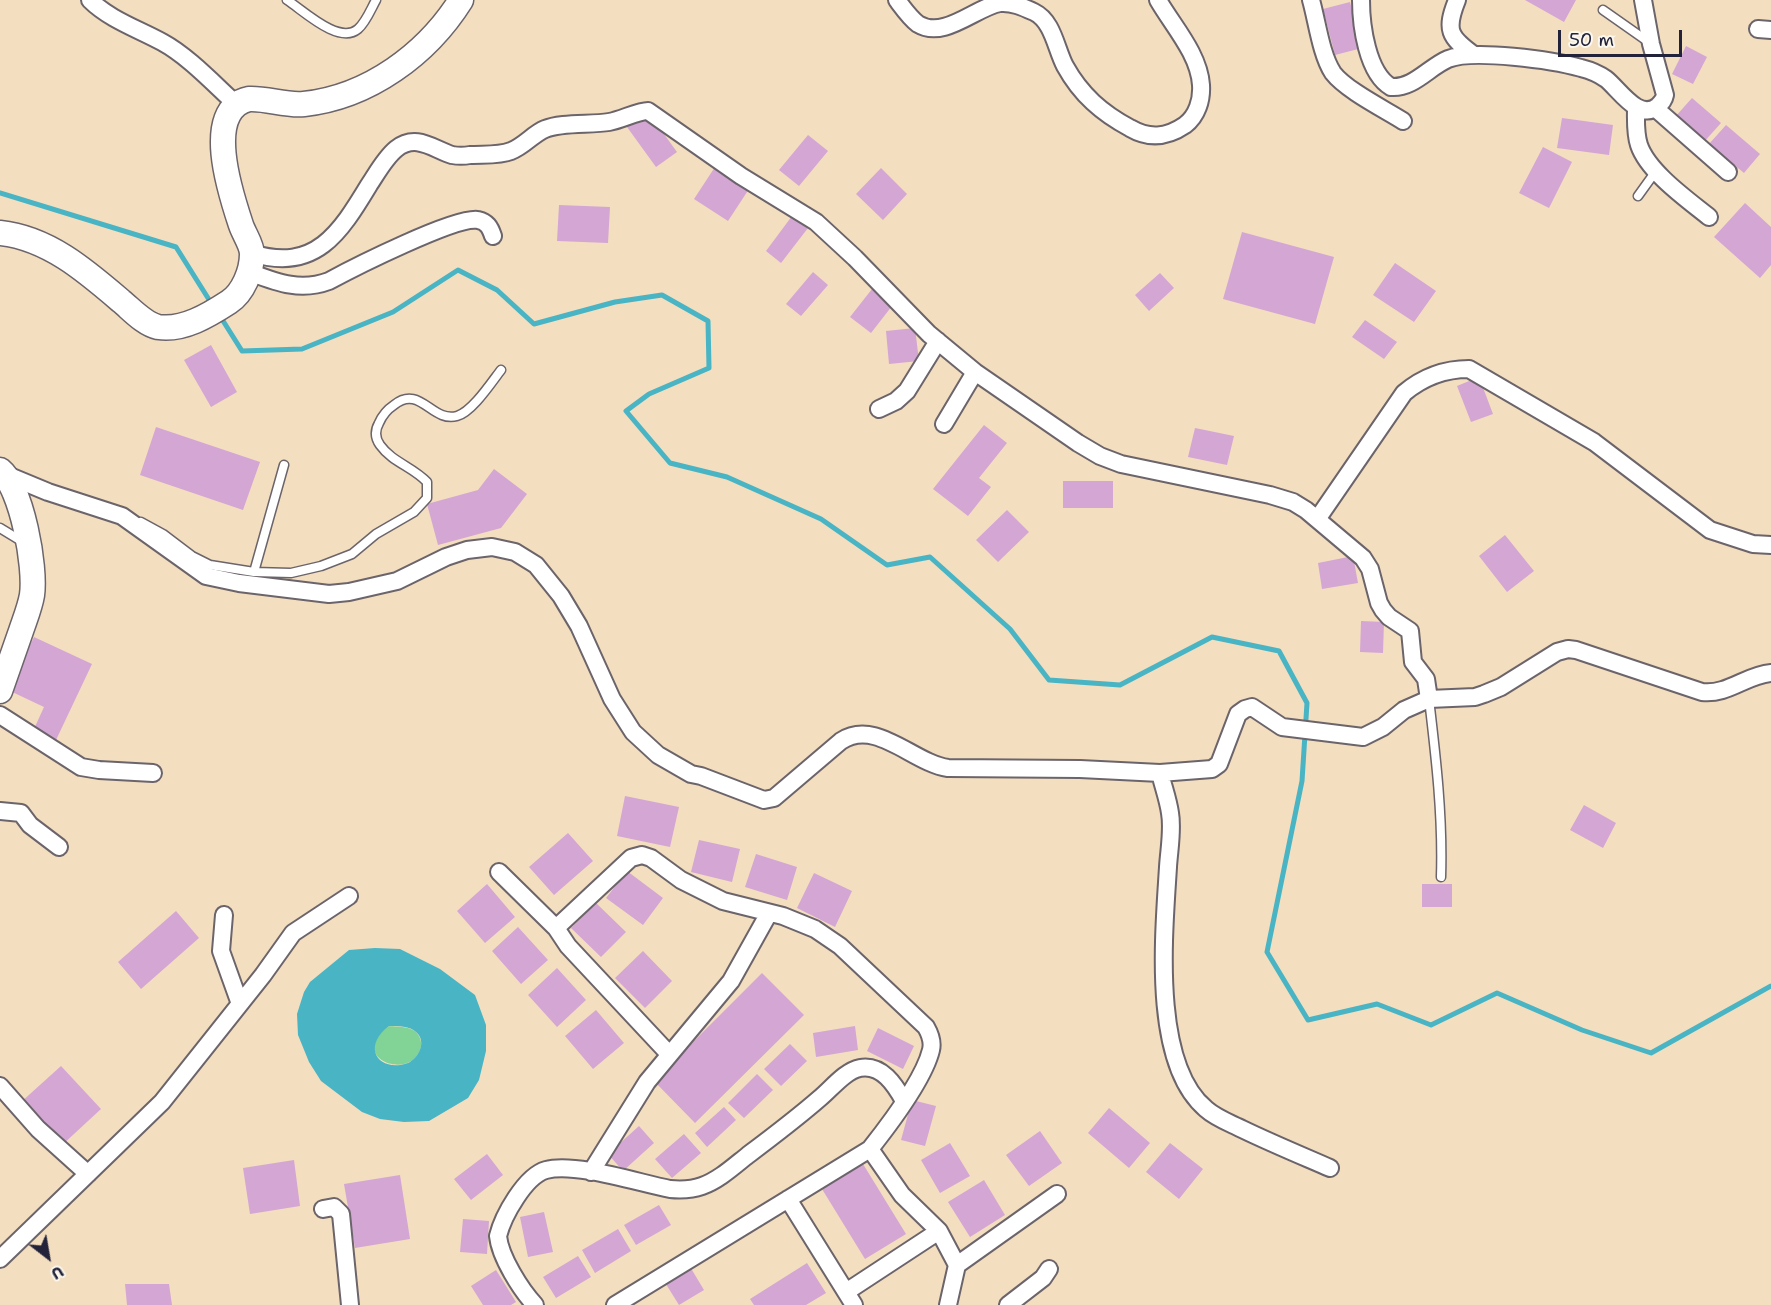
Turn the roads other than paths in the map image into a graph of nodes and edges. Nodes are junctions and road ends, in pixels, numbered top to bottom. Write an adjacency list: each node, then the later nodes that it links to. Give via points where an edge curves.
1 (90, 0): 14 (street, via 163,43)
2 (287, 0): 3 (lane, via 334,32 345,34 361,25)
3 (376, 0)
4 (461, 0): 14 (main road, via 413,56 354,91 303,104 253,98)
5 (897, 0): 6 (street, via 919,24 927,26 953,25 997,3 1021,6 1039,14 1065,66 1087,98 1115,120 1152,137 1174,132 1190,121 1198,108 1201,85 1192,56)
6 (1158, 0)
7 (1311, 0): 17 (street, via 1334,73)
8 (1361, 0): 13 (street, via 1367,49 1381,78 1391,87 1404,86 1448,59)
9 (1457, 0): 13 (street, via 1450,27 1457,43)
10 (1643, 0): 12 (street)
11 (1603, 10): 12 (lane)
12 (1651, 44): 16 (street, via 1665,95)
13 (1474, 55): 15 (street, via 1582,68 1607,80)
14 (236, 104): 24 (main road, via 225,125 225,164)
15 (1636, 107): 16 (street); 18 (street, via 1639,144)
16 (1655, 108): 19 (street)
17 (1403, 121)
18 (1657, 171): 20 (lane); 21 (street)
19 (1728, 172)
20 (1638, 196)
21 (1709, 217)
22 (0, 233): 24 (main road, via 63,255 153,325 172,327 193,322 230,301 238,295)
23 (493, 236): 24 (street, via 484,222 463,221 314,285 285,285)
24 (250, 262): 25 (street, via 306,254 325,245 385,161 401,146 425,143 460,156 505,153 549,128 612,122 648,111 816,222)
25 (938, 341): 27 (street); 28 (street, via 907,391)
26 (501, 370): 37 (lane, via 459,416 444,416 407,399 391,407 379,422 376,435 381,446 427,482 427,498 414,512 337,560 291,573)
27 (975, 372): 29 (street); 33 (street, via 1078,443 1111,461 1270,495 1293,502)
28 (879, 410)
29 (944, 424)
30 (284, 465): 37 (lane)
31 (3, 472): 32 (street, via 48,492); 35 (main road, via 19,502)
32 (122, 516): 37 (lane, via 153,528 202,562); 43 (street, via 206,576 329,594 397,581 467,550 492,547 515,552 536,565 561,596 612,699 633,732 658,755 691,774 764,800 774,798 848,736 861,734 948,768)
33 (1318, 518): 36 (street, via 1404,393 1437,373 1469,369 1594,442 1710,530 1754,544); 40 (street, via 1367,563 1378,603 1389,617 1410,631 1413,662 1426,679)
34 (0, 528): 35 (lane)
35 (28, 545): 39 (main road, via 32,594)
36 (1771, 545)
37 (254, 573)
38 (1771, 673): 40 (street, via 1721,692 1702,692 1572,649 1557,652 1484,694)
39 (0, 691)
40 (1429, 699): 43 (street, via 1363,737 1282,727 1252,707 1238,714 1216,767); 47 (lane, via 1440,784)
41 (0, 715): 42 (street, via 81,767)
42 (153, 773)
43 (1160, 773): 57 (street, via 1171,822 1164,926 1167,1019 1172,1049 1183,1078 1194,1098 1211,1113)
44 (0, 811): 45 (street, via 21,813)
45 (59, 847)
46 (499, 872): 51 (street)
47 (1441, 877)
48 (349, 896): 52 (street, via 293,933)
49 (769, 913): 51 (street, via 723,902 642,855 631,858); 53 (street, via 731,981); 55 (street, via 829,937 926,1027 931,1050)
50 (224, 915): 52 (street, via 221,951)
51 (556, 928): 53 (street, via 568,946)
52 (240, 1004): 59 (street, via 162,1102)
53 (669, 1054): 58 (street, via 629,1109)
54 (0, 1086): 59 (street, via 38,1129)
55 (904, 1101): 56 (street); 58 (street, via 882,1073 861,1068 850,1071 803,1113 704,1186 682,1191)
56 (870, 1149): 61 (street); 63 (street, via 902,1195)
57 (1330, 1168)
58 (591, 1172): 69 (street, via 568,1168 539,1174 514,1201 500,1229 498,1242 521,1288)
59 (88, 1174): 64 (street)
60 (1057, 1194): 65 (street)
61 (788, 1199): 67 (street); 70 (street)
62 (323, 1209): 68 (street, via 334,1207 341,1214)
63 (939, 1231): 65 (street); 67 (street)
64 (0, 1259)
65 (957, 1265): 71 (street)
66 (1049, 1269): 72 (street)
67 (850, 1299)
68 (350, 1305)
69 (535, 1305)
70 (615, 1305)
71 (948, 1305)
72 (1008, 1305)

